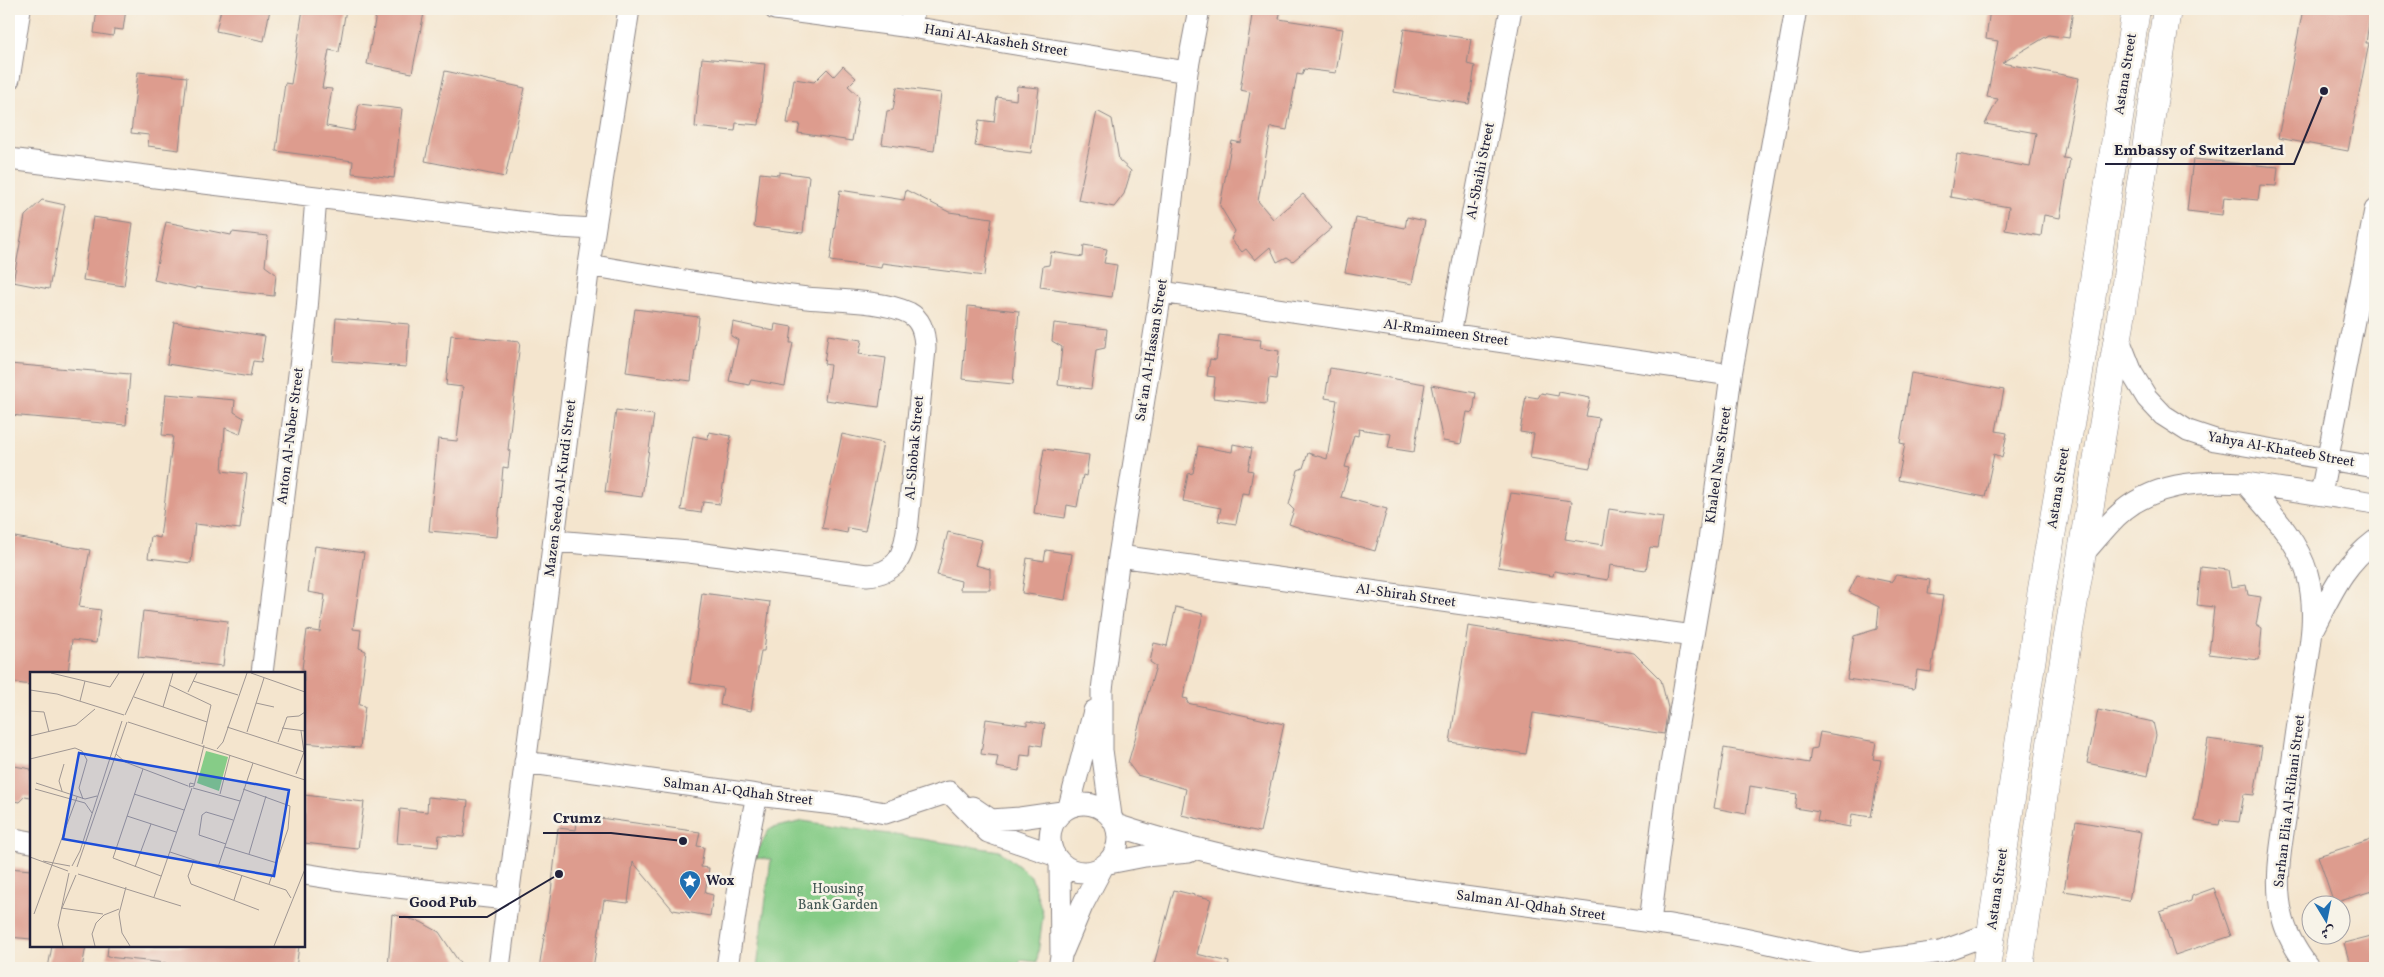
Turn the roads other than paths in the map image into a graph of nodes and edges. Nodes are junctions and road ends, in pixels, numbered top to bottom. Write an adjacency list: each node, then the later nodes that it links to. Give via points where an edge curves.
1 (20, 9): 11 (street)
2 (629, 9): 15 (street, Mazen Seedo Al-Kurdi Street)
3 (775, 9): 9 (street, Hani Al-Akasheh Street)
4 (1199, 9): 10 (street, Sat'an Al-Hassan Street)
5 (1511, 9): 18 (street, Al-Sbaihi Street)
6 (1796, 9): 20 (street, Khaleel Nasr Street)
7 (2136, 9): 47 (street, Astana Street, via 2040,598)
8 (2167, 9): 19 (street)
9 (913, 18): 10 (street, Hani Al-Akasheh Street)
10 (1187, 72): 17 (street, Sat'an Al-Hassan Street)
11 (9, 79)
12 (9, 160): 13 (street)
13 (316, 198): 15 (street); 32 (street, Anton Al-Naber Street, via 307,310)
14 (2375, 210): 21 (street)
15 (594, 229): 16 (street, Mazen Seedo Al-Kurdi Street)
16 (589, 265): 27 (street, Mazen Seedo Al-Kurdi Street); 27 (street, Al-Shobak Street, via 808,298 877,304 909,313 925,335 925,349 907,531 903,553 895,565 880,574 867,575 689,552)
17 (1161, 292): 18 (street, Al-Rmaimeen Street); 29 (street, Sat'an Al-Hassan Street)
18 (1450, 334): 20 (street, Al-Rmaimeen Street)
19 (2118, 338): 21 (street, Yahya Al-Khateeb Street, via 2133,375 2147,398 2163,415 2188,431 2214,440); 28 (street)
20 (1731, 375): 31 (street, Khaleel Nasr Street)
21 (2329, 460): 22 (street, Yahya Al-Khateeb Street); 24 (street)
22 (2375, 466)
23 (2245, 483): 24 (street); 28 (street, via 2182,484 2148,495 2116,518); 30 (street, Sarhan Elia Al-Rihani Street, via 2283,528 2303,561 2311,590)
24 (2321, 494): 25 (street)
25 (2375, 503)
26 (2375, 540): 30 (street, Sarhan Elia Al-Rihani Street, via 2355,558 2334,586)
27 (555, 541): 34 (street, Mazen Seedo Al-Kurdi Street)
28 (2083, 554): 53 (street, via 2057,702)
29 (1119, 556): 31 (street, Al-Shirah Street); 33 (street, Sat'an Al-Hassan Street)
30 (2314, 627): 54 (street, Sarhan Elia Al-Rihani Street, via 2297,730 2279,880 2287,933)
31 (1693, 636): 46 (street, Khaleel Nasr Street, via 1666,794)
32 (262, 672)
33 (1102, 690): 37 (street, Sat'an Al-Hassan Street); 38 (street, Sat'an Al-Hassan Street, via 1102,750)
34 (525, 762): 36 (street, Salman Al-Qdhah Street); 45 (street, Mazen Seedo Al-Kurdi Street)
35 (949, 792): 36 (street, Salman Al-Qdhah Street, via 885,812); 37 (street, via 991,820); 42 (street, via 988,832)
36 (757, 795): 51 (street)
37 (1065, 809): 38 (street, via 1092,804); 42 (street, via 1054,821 1050,832 1050,844)
38 (1114, 821): 41 (street, Salman Al-Qdhah Street); 43 (street, via 1118,845)
39 (9, 838): 40 (street)
40 (30, 842)
41 (1204, 851): 43 (street, Salman Al-Qdhah Street, via 1145,856); 46 (street, Salman Al-Qdhah Street, via 1325,875)
42 (1057, 859): 43 (street, via 1069,870 1080,872 1092,872); 48 (street)
43 (1105, 865): 48 (street, via 1082,906)
44 (305, 874): 45 (street)
45 (506, 899): 50 (street, Mazen Seedo Al-Kurdi Street)
46 (1650, 922): 49 (street, Salman Al-Qdhah Street, via 1714,932)
47 (1992, 933): 49 (street, Salman Al-Qdhah Street, via 1940,952); 52 (street, Astana Street)
48 (1060, 962)
49 (1862, 966)
50 (499, 968)
51 (727, 968)
52 (1986, 968)
53 (2019, 968)
54 (2310, 968)

